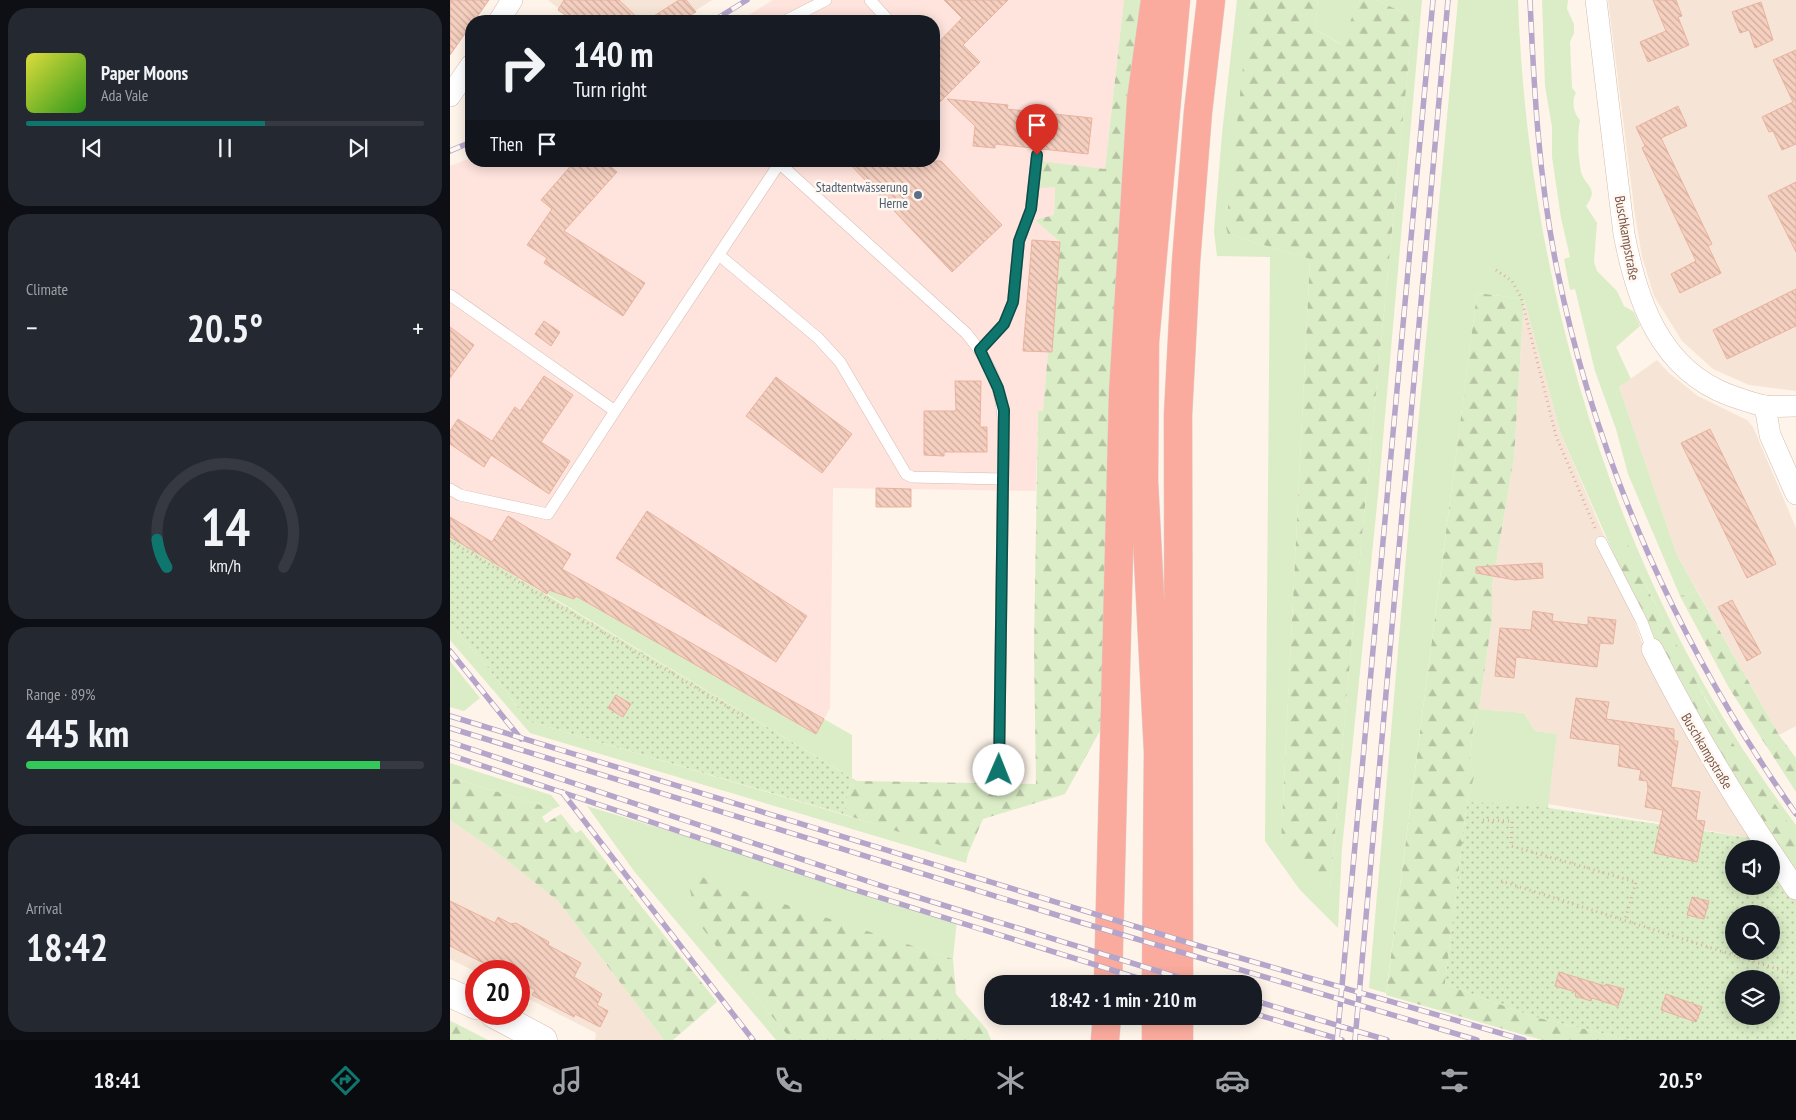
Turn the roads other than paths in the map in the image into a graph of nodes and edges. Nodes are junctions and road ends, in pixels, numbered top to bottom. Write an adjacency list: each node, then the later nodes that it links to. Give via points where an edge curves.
1 (512, 0): 8 (street)
2 (826, 0): 9 (lane)
3 (870, 0): 10 (lane)
4 (1155, 0): 24 (highway, via 1141,100)
5 (1176, 0): 22 (highway, via 1145,342)
6 (1211, 0): 35 (highway, via 1190,215 1178,415)
7 (1596, 0): 19 (street, Buschkampstraße, via 1624,234 1640,299 1661,342 1695,376 1719,391)
8 (502, 15)
9 (797, 15)
10 (883, 15)
11 (465, 74): 12 (street)
12 (450, 96)
13 (1037, 155): 18 (lane, via 1031,209 1019,241 1013,302 1004,324)
14 (777, 167): 16 (lane)
15 (785, 167): 18 (lane, via 966,333)
16 (719, 255): 21 (lane); 23 (lane, via 818,338 840,362 906,474 912,477)
17 (450, 295): 21 (lane)
18 (980, 350): 23 (lane, via 998,388 1004,410)
19 (1765, 406): 20 (street, Buschkampstraße); 26 (street, via 1770,435)
20 (1796, 406)
21 (615, 410): 25 (lane, via 548,514 460,495)
22 (1144, 445): 24 (lane); 34 (highway, via 1158,752)
23 (1003, 480): 29 (lane)
24 (1120, 487): 33 (highway)
25 (450, 489)
26 (1796, 494)
27 (1601, 542): 28 (lane, via 1642,622)
28 (1652, 650): 30 (street, Buschkampstraße, via 1683,711)
29 (999, 770)
30 (1763, 840)
31 (1780, 865): 32 (street)
32 (1796, 889)
33 (1108, 975)
34 (1156, 975)
35 (1179, 975)
36 (450, 992): 37 (street)
37 (465, 1000)
38 (515, 1025): 42 (street)
39 (1106, 1025): 43 (highway)
40 (1156, 1025): 44 (highway)
41 (1179, 1025): 45 (highway)
42 (543, 1040)
43 (1105, 1040)
44 (1156, 1040)
45 (1179, 1040)

